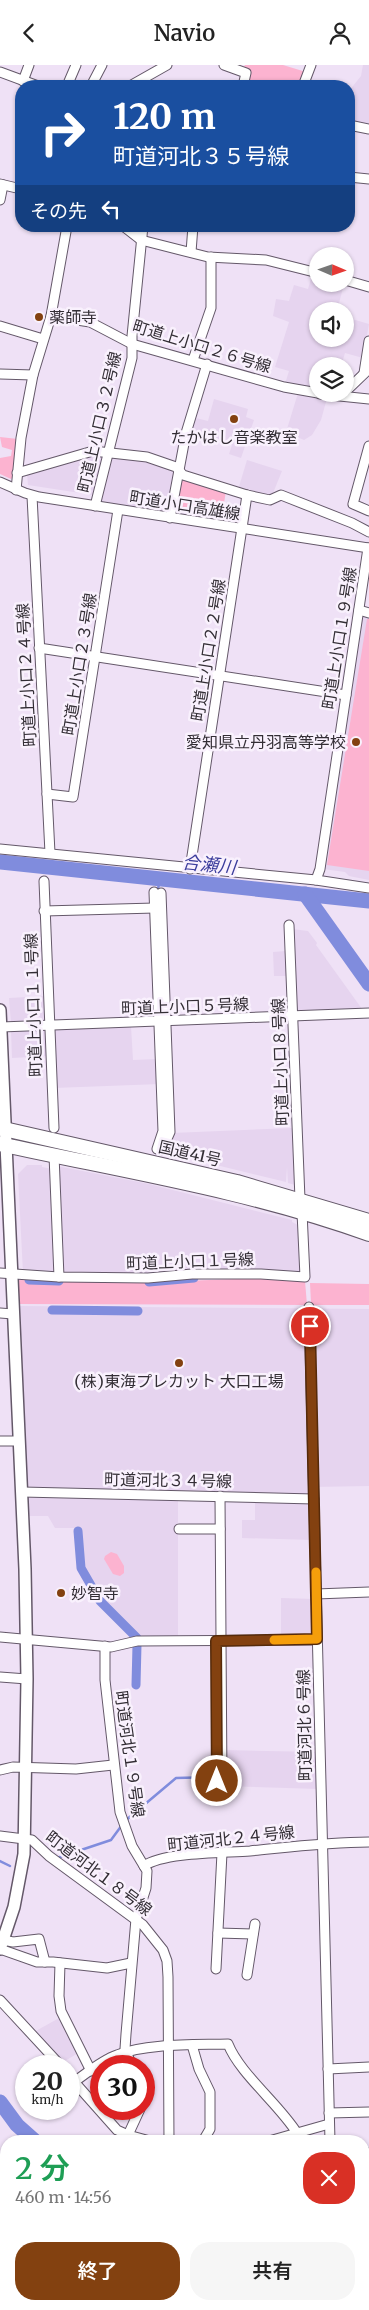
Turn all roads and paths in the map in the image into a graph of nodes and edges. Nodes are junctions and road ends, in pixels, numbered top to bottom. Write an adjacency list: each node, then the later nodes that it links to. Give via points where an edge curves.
1 (29, 65): 9 (street)
2 (76, 65): 10 (street)
3 (102, 65): 11 (street)
4 (167, 65): 12 (street)
5 (224, 65): 13 (street, via 246,73)
6 (311, 65): 14 (street)
7 (0, 72): 8 (street)
8 (20, 80)
9 (23, 80)
10 (70, 80)
11 (94, 80)
12 (141, 80)
13 (244, 80)
14 (305, 80)
15 (355, 126): 16 (street)
16 (369, 129)
17 (355, 178): 18 (street)
18 (369, 179)
19 (1, 185): 20 (street); 21 (street)
20 (15, 188)
21 (0, 200)
22 (66, 232): 32 (street)
23 (131, 232): 26 (street)
24 (142, 232): 26 (street, 町道上小口３２号線)
25 (192, 232): 27 (street)
26 (141, 240): 27 (street); 36 (street, 町道上小口３２号線)
27 (191, 252): 28 (street)
28 (211, 257): 29 (street, via 266,261); 37 (street, via 211,308)
29 (309, 271)
30 (354, 282): 31 (street)
31 (369, 287)
32 (51, 316): 34 (street); 36 (street, 町道上小口２６号線, via 90,322)
33 (0, 326): 34 (street)
34 (43, 339): 41 (street)
35 (369, 341): 39 (street)
36 (132, 344): 37 (street, 町道上小口２６号線); 47 (street, 町道上小口３２号線, via 132,358)
37 (193, 360): 38 (street, 町道上小口２６号線)
38 (207, 364): 43 (street, 町道上小口２６号線); 48 (street)
39 (367, 371): 42 (street)
40 (0, 374): 41 (street)
41 (33, 375): 49 (street)
42 (354, 383)
43 (309, 392)
44 (354, 396): 45 (street, 町道上小口２６号線)
45 (369, 399)
46 (369, 446): 56 (street, via 352,504)
47 (108, 453): 48 (street, via 147,457); 49 (street, via 93,451); 54 (street, 町道上小口３２号線)
48 (179, 470): 52 (street, via 183,475); 57 (street)
49 (17, 473): 51 (street)
50 (0, 482): 51 (street, 町道小口高雄線)
51 (16, 490): 53 (street, 町道小口高雄線)
52 (247, 495): 58 (street, 町道上小口２２号線); 59 (street, via 270,500 280,495)
53 (32, 496): 54 (street, 町道小口高雄線); 63 (street, 町道上小口２４号線)
54 (95, 506): 55 (street, 町道小口高雄線)
55 (118, 509): 57 (street, 町道小口高雄線); 64 (street, 町道上小口２３号線)
56 (369, 511)
57 (170, 517): 58 (street, 町道小口高雄線)
58 (242, 529): 60 (street, 町道小口高雄線); 65 (street, 町道上小口２２号線)
59 (369, 532)
60 (369, 548): 61 (street, 町道上小口１９号線)
61 (359, 610): 62 (street); 66 (street, 町道上小口１９号線)
62 (369, 613)
63 (39, 648): 64 (street); 67 (street, 町道上小口２４号線)
64 (96, 656): 65 (street); 67 (street, 町道上小口２３号線, via 73,797)
65 (219, 675): 66 (street); 70 (street, 町道上小口２２号線)
66 (346, 695): 71 (street, 町道上小口１９号線)
67 (47, 794): 69 (street, 町道上小口２４号線)
68 (0, 849): 69 (street)
69 (50, 853): 70 (street)
70 (190, 869): 71 (street)
71 (316, 880): 73 (street)
72 (44, 881): 75 (street, 町道上小口１１号線)
73 (369, 888)
74 (155, 908): 75 (street); 80 (street); 80 (street, via 158,892)
75 (44, 911): 81 (street, 町道上小口１１号線)
76 (289, 925): 79 (street, 町道上小口８号線)
77 (0, 1010): 82 (main road)
78 (369, 1013): 79 (street, 町道上小口５号線)
79 (293, 1017): 80 (street, 町道上小口５号線); 88 (street, 町道上小口８号線)
80 (162, 1022): 81 (street, 町道上小口５号線); 86 (street, via 163,1131)
81 (49, 1026): 82 (street, 町道上小口５号線); 83 (street, 町道上小口１１号線)
82 (1, 1027): 84 (main road)
83 (54, 1128)
84 (4, 1129): 85 (main road); 88 (highway, 国道41号, via 219,1177)
85 (4, 1144): 87 (highway, 国道41号); 91 (main road)
86 (159, 1149)
87 (54, 1155): 88 (highway, 国道41号, via 234,1195); 92 (street)
88 (301, 1206): 89 (highway, 国道41号); 90 (highway, 国道41号); 92 (street, 町道上小口１号線, via 305,1277 228,1274 148,1278)
89 (369, 1221)
90 (369, 1234)
91 (6, 1274): 92 (street, 町道上小口１号線); 95 (main road)
92 (59, 1277)
93 (309, 1307): 100 (street, 町道河北６号線)
94 (0, 1313): 95 (street)
95 (13, 1313): 97 (main road)
96 (0, 1441): 97 (street)
97 (19, 1441): 98 (main road)
98 (22, 1492): 99 (street, 町道河北３４号線); 106 (main road)
99 (220, 1496): 100 (street, 町道河北３４号線); 102 (street)
100 (314, 1499): 104 (street, 町道河北６号線)
101 (179, 1529): 102 (street)
102 (220, 1529): 108 (street)
103 (369, 1592): 104 (street)
104 (316, 1593): 107 (street, 町道河北６号線)
105 (0, 1637): 106 (street)
106 (27, 1639): 109 (street); 111 (main road)
107 (317, 1639): 108 (street); 119 (street, 町道河北６号線)
108 (219, 1641): 109 (street, via 137,1641); 115 (street)
109 (105, 1646): 112 (street, 町道河北１９号線)
110 (0, 1677): 111 (street)
111 (28, 1679): 113 (main road)
112 (113, 1765): 113 (street); 121 (street, 町道河北１９号線, via 120,1812 132,1847)
113 (27, 1769): 114 (street, via 13,1767); 117 (main road)
114 (0, 1770)
115 (218, 1799)
116 (0, 1836): 117 (street)
117 (26, 1839): 122 (street, 町道河北１８号線, via 32,1840); 124 (main road, via 18,1893)
118 (369, 1842): 119 (street, 町道河北２４号線)
119 (322, 1843): 120 (street, 町道河北２４号線); 139 (street, 町道河北６号線)
120 (222, 1853): 121 (street, 町道河北２４号線, via 182,1855); 123 (street)
121 (144, 1866): 122 (street, 町道河北１９号線, via 147,1871 146,1888)
122 (136, 1919): 127 (street, 町道河北１９号線); 132 (street, 町道河北１８号線, via 158,1941 167,1961)
123 (218, 1933): 128 (street); 129 (street, via 254,1929)
124 (1, 1946): 125 (street, via 30,1961); 125 (street, via 39,1939)
125 (45, 1962): 126 (street)
126 (60, 1963): 127 (street, via 107,1968); 138 (street, via 60,2011)
127 (131, 1963): 133 (street, 町道河北１９号線)
128 (216, 1969)
129 (247, 1975)
130 (0, 2000): 134 (street)
131 (192, 2045): 132 (street); 145 (street, via 228,2044 235,2058); 148 (street, via 210,2092 210,2129)
132 (169, 2046): 133 (street); 147 (street, 町道河北１８号線)
133 (126, 2052): 135 (street); 136 (street, 町道河北１９号線)
134 (51, 2055)
135 (115, 2055)
136 (127, 2055)
137 (369, 2067): 139 (street)
138 (90, 2069)
139 (328, 2069): 142 (street, 町道河北６号線)
140 (80, 2088): 146 (street, via 118,2129)
141 (369, 2112): 142 (street)
142 (329, 2113): 144 (street, 町道河北６号線)
143 (135, 2120): 146 (street)
144 (329, 2124): 145 (street); 150 (street, 町道河北６号線)
145 (297, 2133): 149 (street)
146 (128, 2135)
147 (169, 2135)
148 (206, 2135)
149 (290, 2135)
150 (330, 2135)

